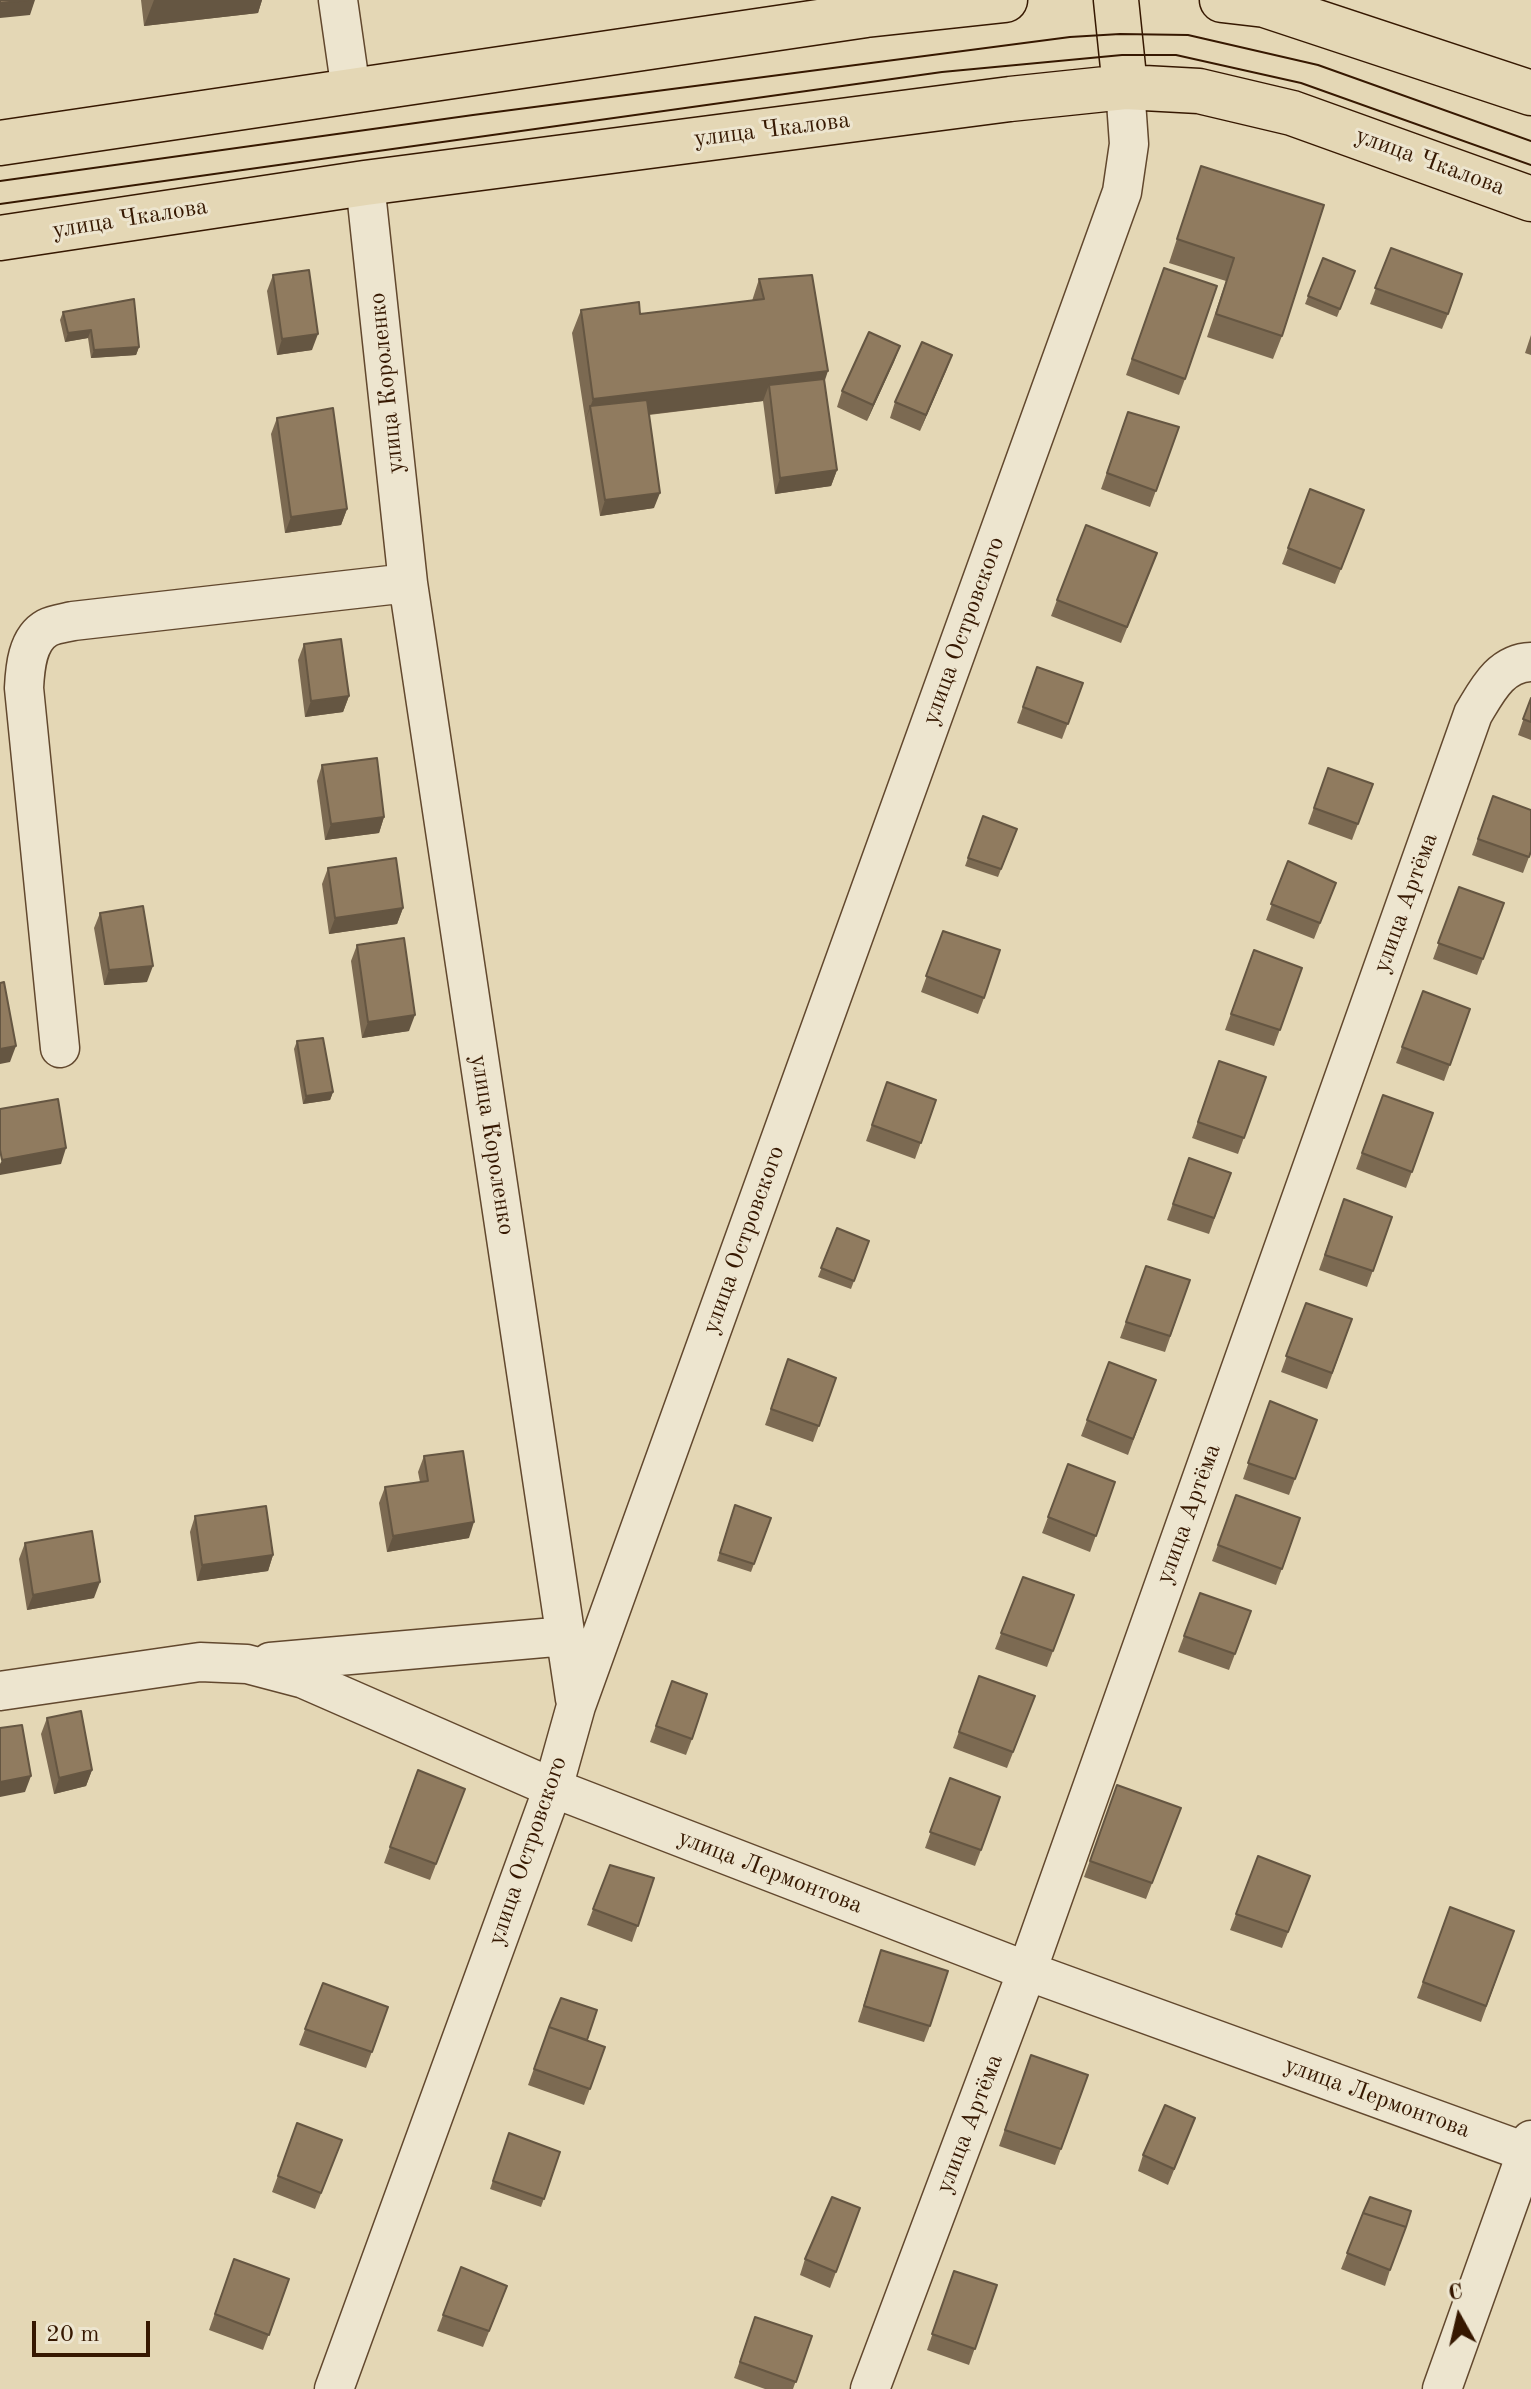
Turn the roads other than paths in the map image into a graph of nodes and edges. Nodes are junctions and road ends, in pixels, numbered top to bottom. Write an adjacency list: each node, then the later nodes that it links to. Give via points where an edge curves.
1 (338, 0): 6 (street)
2 (1005, 0): 6 (main road, via 866,15)
3 (1116, 0): 5 (main road)
4 (1222, 0): 7 (main road, via 1265,5)
5 (1125, 87): 9 (main road, улица Чкалова); 10 (main road, улица Чкалова, via 1199,91 1292,113); 18 (street, улица Островского, via 1129,144 1122,192)
6 (351, 91): 8 (main road)
7 (1531, 93)
8 (0, 143)
9 (365, 183): 11 (main road, улица Чкалова); 12 (street, улица Короленко)
10 (1531, 199)
11 (0, 238)
12 (408, 583): 14 (street, via 73,621 46,629 33,642 24,688); 15 (street, улица Короленко)
13 (1531, 662): 20 (street, улица Артёма, via 1498,675 1473,714)
14 (60, 1048)
15 (566, 1636): 16 (street); 18 (street, улица Короленко)
16 (247, 1664): 17 (street, улица Лермонтова, via 200,1662); 19 (street, улица Лермонтова, via 304,1679)
17 (0, 1691)
18 (576, 1706): 19 (street, улица Островского)
19 (553, 1788): 20 (street, улица Лермонтова); 22 (street, улица Островского)
20 (1027, 1971): 21 (street, улица Лермонтова); 23 (street, улица Артёма)
21 (1530, 2149): 24 (street)
22 (334, 2389)
23 (870, 2389)
24 (1442, 2389)

